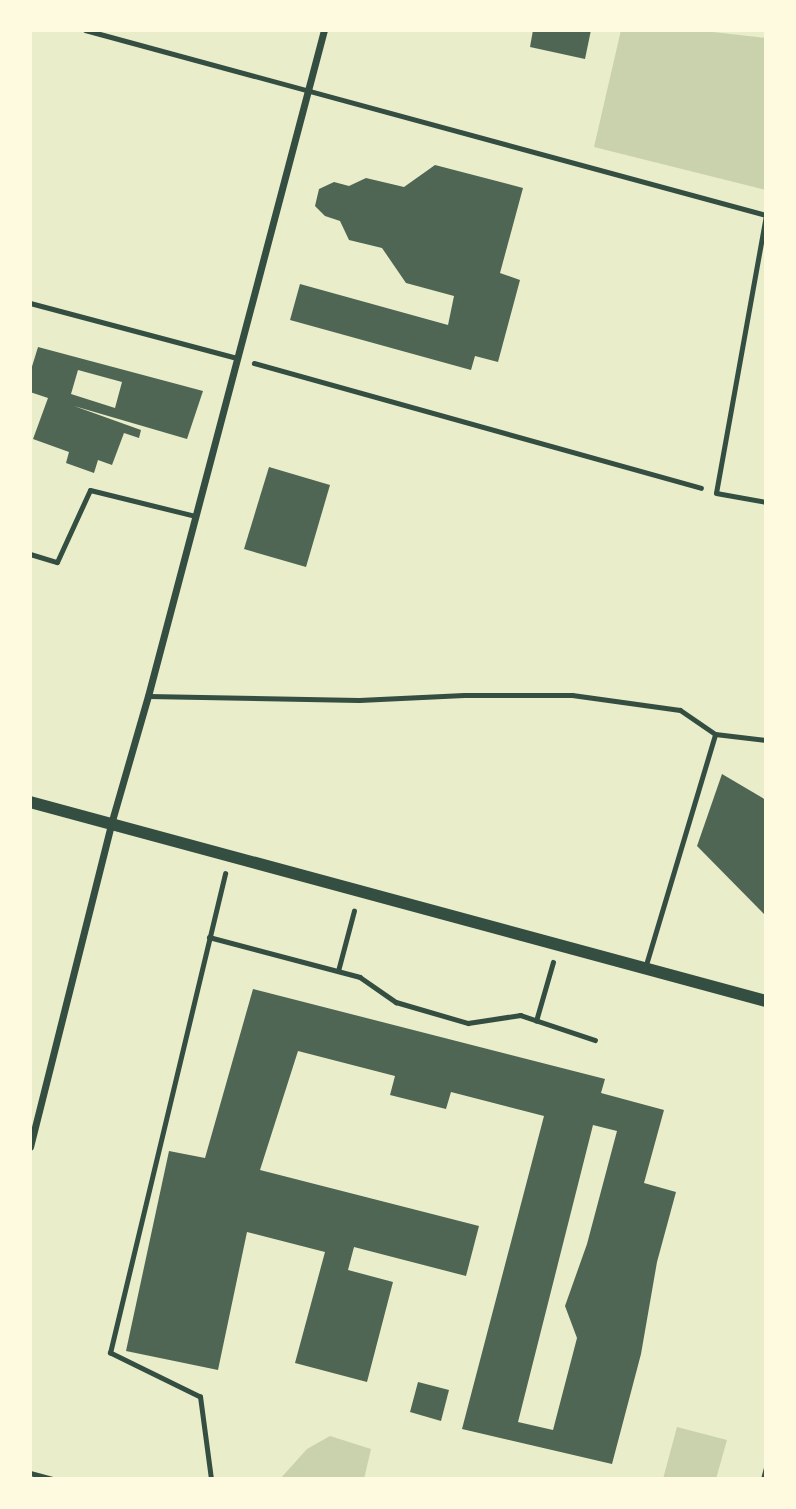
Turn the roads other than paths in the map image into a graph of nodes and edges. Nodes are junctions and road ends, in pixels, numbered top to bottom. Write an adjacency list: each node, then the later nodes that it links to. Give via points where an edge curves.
1 (85, 30): 3 (lane)
2 (324, 30): 3 (street)
3 (307, 91): 4 (lane); 6 (street)
4 (766, 215): 7 (lane, via 716,493)
5 (30, 303): 6 (lane)
6 (237, 358): 8 (street)
7 (766, 502)
8 (195, 516): 9 (lane, via 90,490 57,562); 10 (street)
9 (30, 554)
10 (148, 696): 11 (lane, via 359,700 572,695 680,710); 14 (street)
11 (715, 734): 12 (lane); 15 (lane)
12 (766, 740)
13 (30, 802): 14 (street)
14 (111, 824): 15 (street); 17 (street)
15 (645, 968): 16 (street)
16 (766, 1000)
17 (30, 1147)
18 (30, 1473): 19 (lane)
19 (52, 1479)

